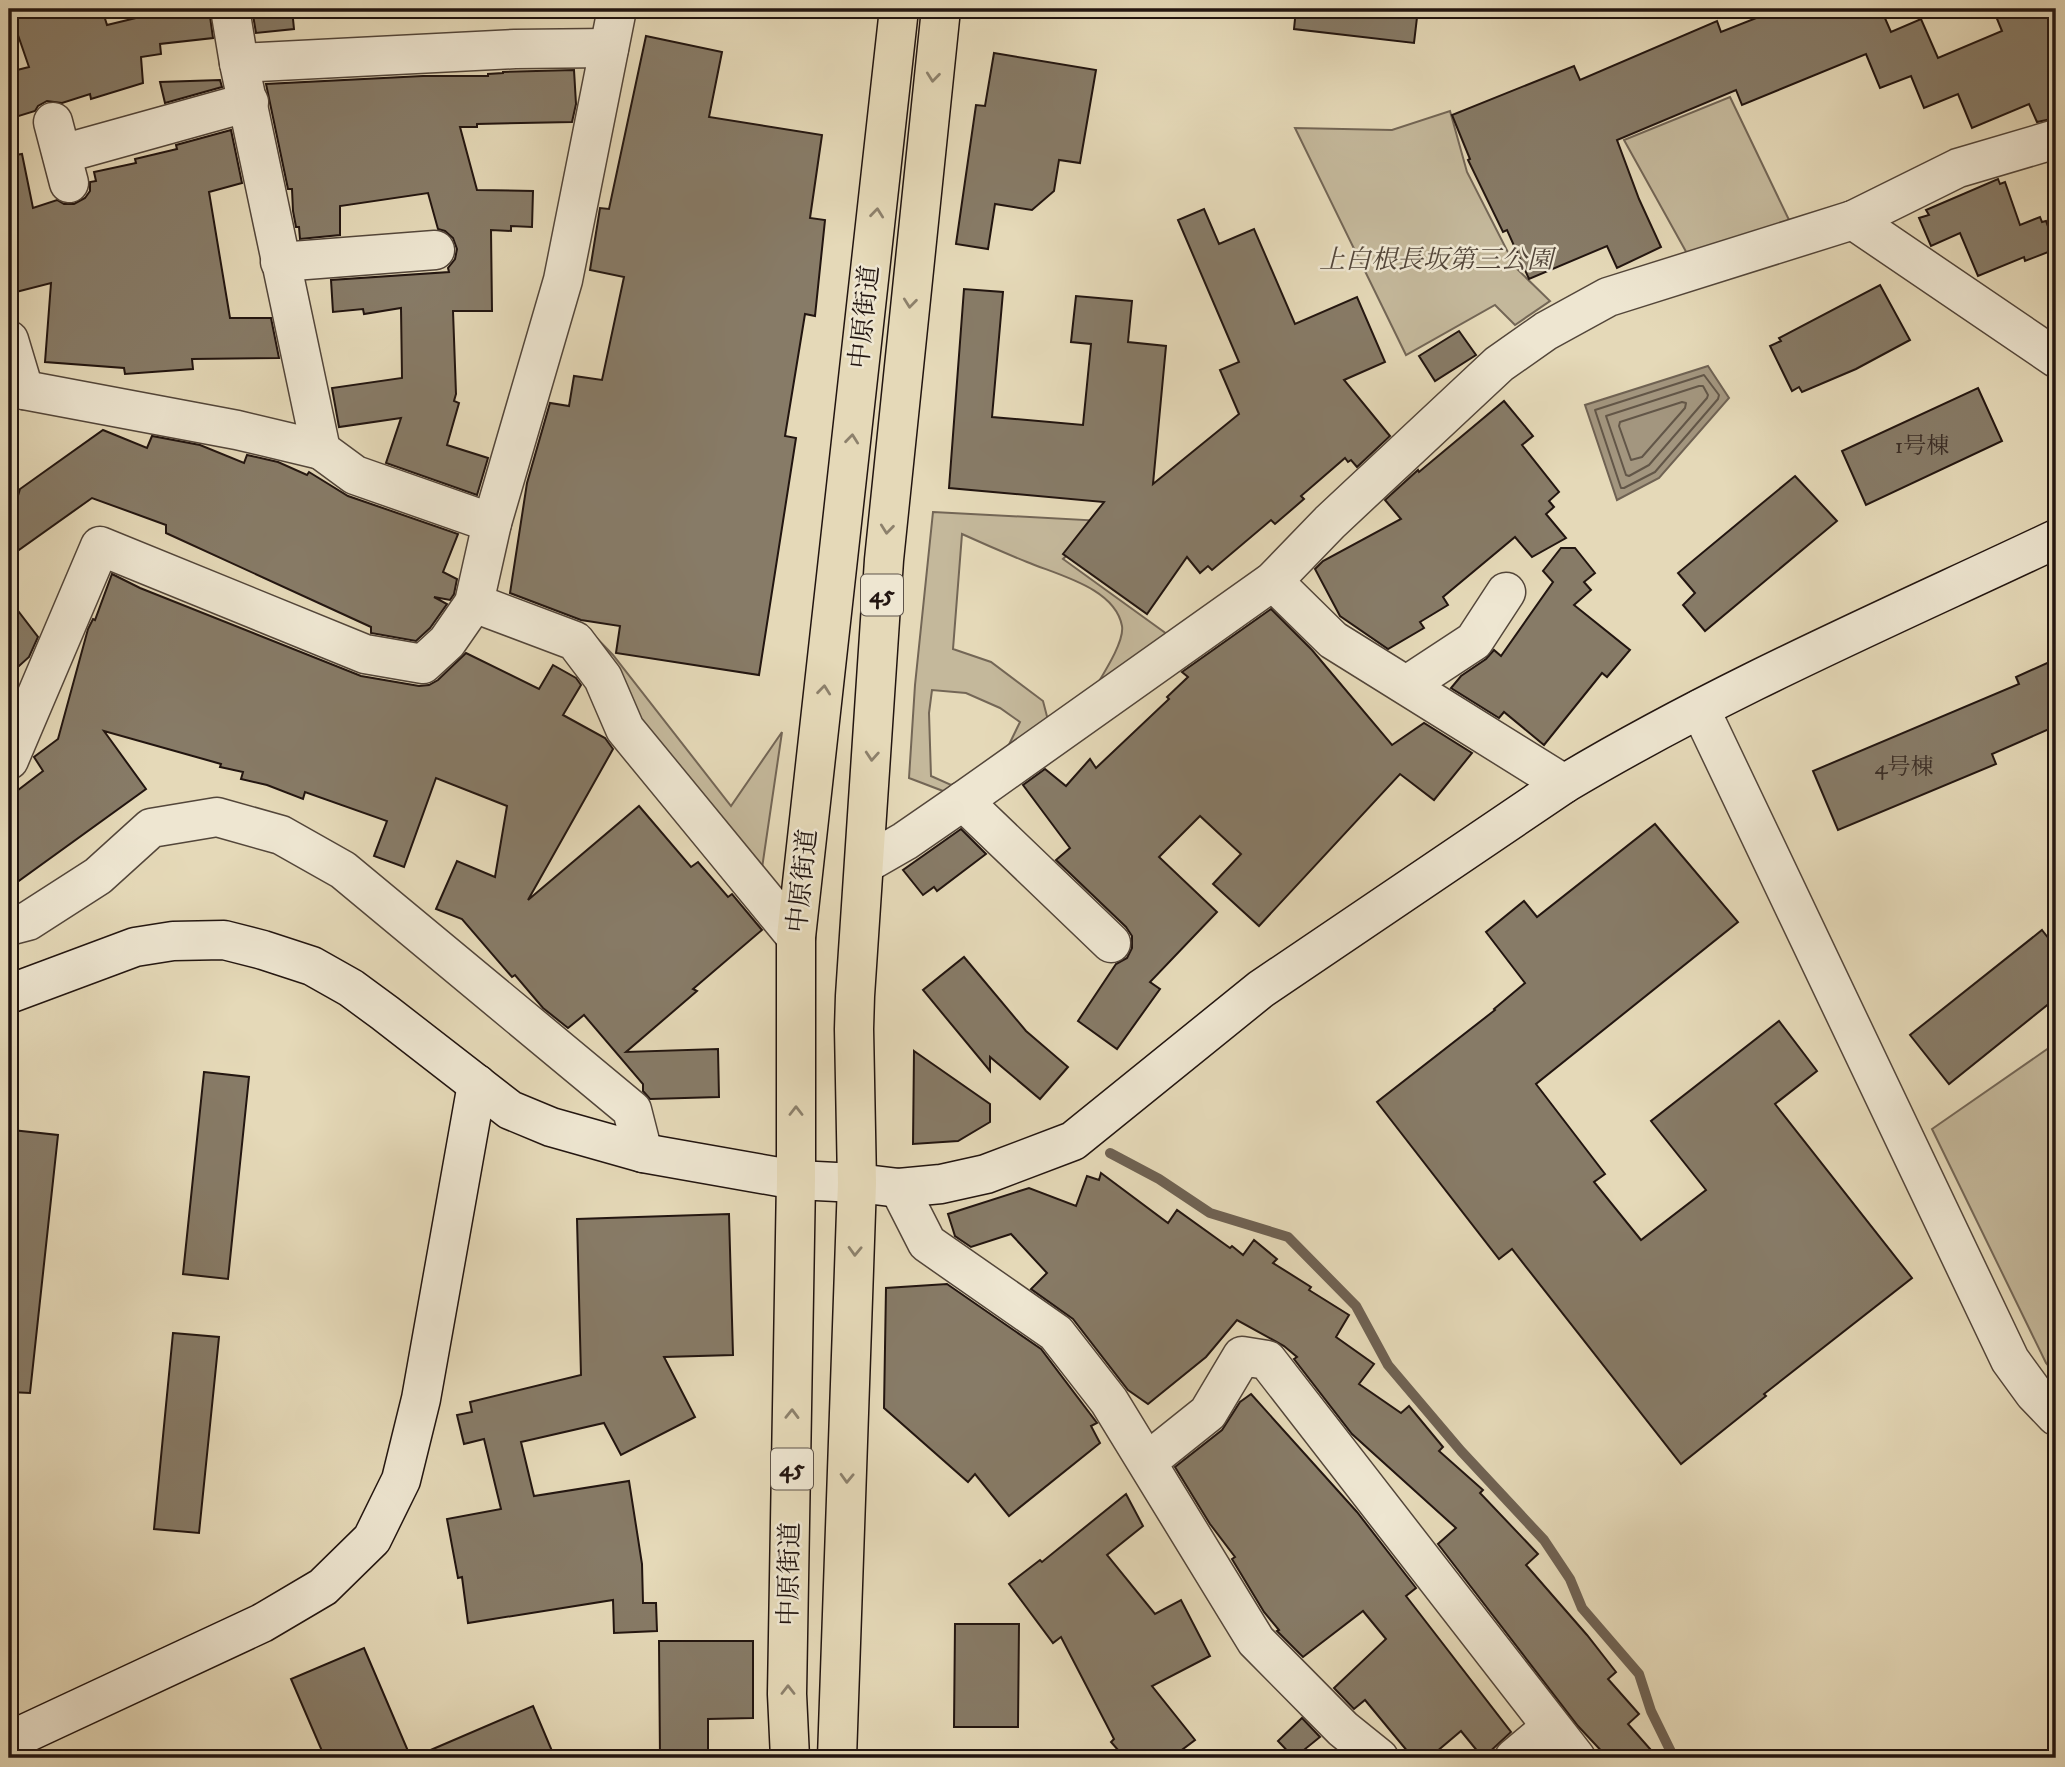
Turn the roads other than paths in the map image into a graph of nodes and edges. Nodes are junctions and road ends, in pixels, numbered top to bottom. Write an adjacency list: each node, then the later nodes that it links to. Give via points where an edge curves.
1 (230, 9): 6 (street)
2 (617, 9): 5 (street)
3 (899, 9): 30 (main road, 中原街道 / 45, one-way to 3)
4 (940, 9): 28 (main road, 中原街道 / 45, one-way to 28, via 884,560)
5 (609, 48): 6 (street); 17 (street, via 563,281)
6 (239, 64): 7 (street)
7 (249, 102): 9 (street); 12 (street)
8 (2056, 139): 10 (street, via 1958,168)
9 (62, 153)
10 (1853, 220): 14 (street); 19 (street, via 1608,297 1546,331 1499,364)
11 (435, 250): 12 (street)
12 (280, 262): 16 (street)
13 (9, 340): 15 (street)
14 (2056, 358)
15 (16, 387): 16 (street)
16 (321, 450): 17 (street, via 355,475)
17 (492, 523): 21 (street)
18 (2056, 539): 23 (street)
19 (1273, 581): 22 (street, via 1333,640); 27 (street)
20 (1506, 592): 22 (street, via 1474,641)
21 (474, 603): 24 (street, via 447,642 423,664 365,654 100,546); 30 (street, via 575,640 603,678 625,729)
22 (1407, 685): 26 (street)
23 (1700, 709): 26 (street); 38 (street, via 2010,1360)
24 (17, 711): 25 (street)
25 (9, 760)
26 (1564, 784): 37 (street, via 1261,989 1073,1140 986,1174)
27 (963, 801): 28 (street); 31 (street)
28 (865, 864): 36 (main road, 中原街道 / 45, via 854,1029)
29 (9, 926): 34 (street, via 28,921 98,876 150,828 217,817 281,835 343,870 632,1110)
30 (796, 937): 35 (main road, 中原街道 / 45, one-way to 30)
31 (1111, 943)
32 (9, 994): 33 (street, via 135,947 225,940 312,966 351,988)
33 (477, 1084): 34 (street, via 510,1110 551,1127); 41 (street, via 421,1399 401,1480 372,1539 323,1587 262,1623)
34 (643, 1153): 35 (street)
35 (796, 1180): 36 (street); 42 (main road, 中原街道 / 45, one-way to 35, via 787,1694)
36 (857, 1183): 37 (street); 43 (main road, 中原街道 / 45, one-way to 43)
37 (899, 1188): 39 (street, via 927,1243 1056,1333)
38 (2056, 1416)
39 (1148, 1461): 40 (street, via 1208,1413 1242,1356 1267,1360); 44 (street, via 1256,1641 1343,1729)
40 (1550, 1727): 45 (street); 46 (street)
41 (9, 1741)
42 (790, 1758)
43 (837, 1758)
44 (1379, 1758)
45 (1514, 1758)
46 (1576, 1758)

